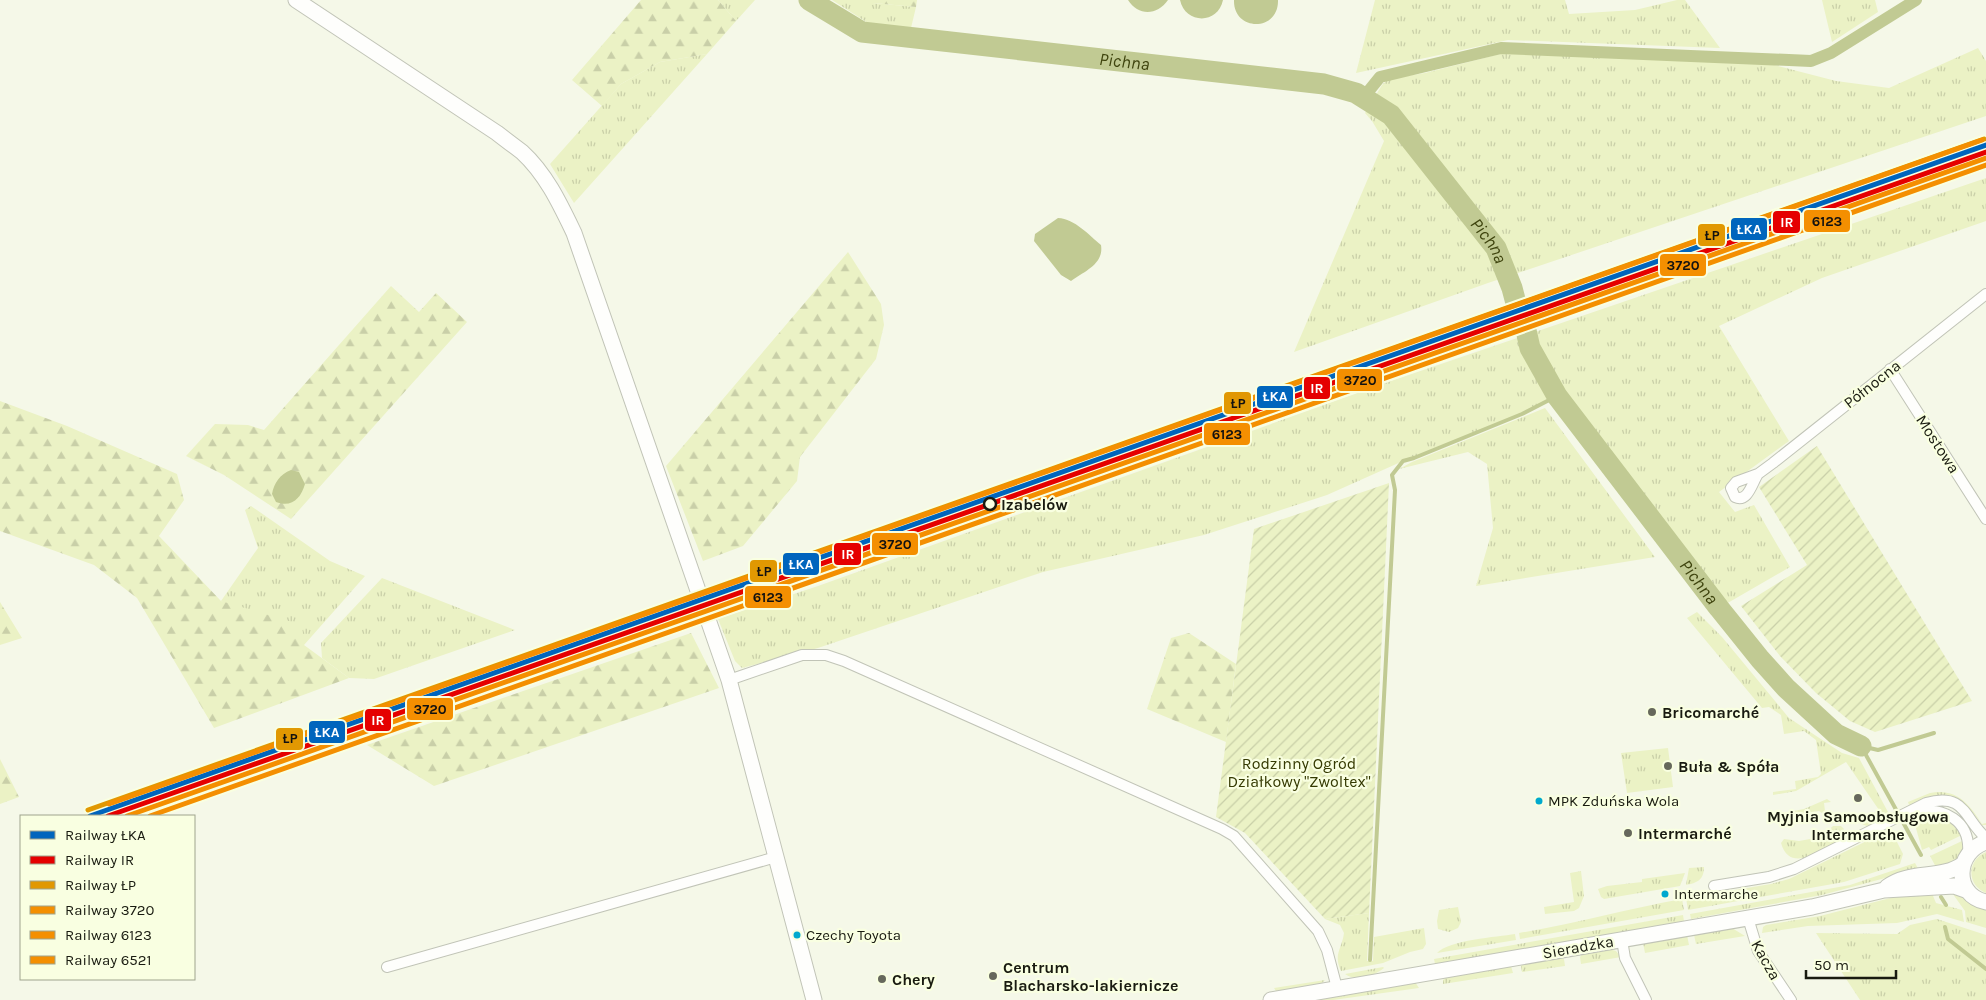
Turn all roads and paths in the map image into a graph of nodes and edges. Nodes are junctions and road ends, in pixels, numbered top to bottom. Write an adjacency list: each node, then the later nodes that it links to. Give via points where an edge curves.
1 (296, 0): 6 (street, via 498,133 522,153 551,188 574,233)
2 (1986, 294): 3 (street, Północna)
3 (1890, 369): 4 (street, Północna); 5 (street, Mostowa)
4 (1758, 474)
5 (1986, 519)
6 (729, 680): 10 (street); 19 (street, via 802,655 826,655 1222,829 1234,836 1315,928 1327,950)
7 (1910, 811): 8 (street, via 1935,800 1946,800 1964,810); 11 (street, via 1937,810 1955,819 1968,836); 12 (street, via 1784,873)
8 (1986, 838)
9 (1986, 842): 11 (street, Sieradzka, via 1974,848)
10 (776, 857): 18 (street); 20 (street)
11 (1966, 859): 13 (street, Sieradzka, via 1952,871 1894,882); 14 (street, via 1962,878)
12 (1714, 886)
13 (1884, 890): 14 (street, Sieradzka, via 1954,886); 16 (street, Sieradzka)
14 (1968, 891): 15 (street)
15 (1986, 902)
16 (1748, 918): 17 (street, Sieradzka); 23 (street, Kacza, via 1758,951)
17 (1622, 940): 19 (street, Sieradzka); 22 (street, via 1625,958)
18 (387, 966)
19 (1337, 988): 21 (street, Sieradzka)
20 (814, 1000)
21 (1271, 1000)
22 (1646, 1000)
23 (1791, 1000)

